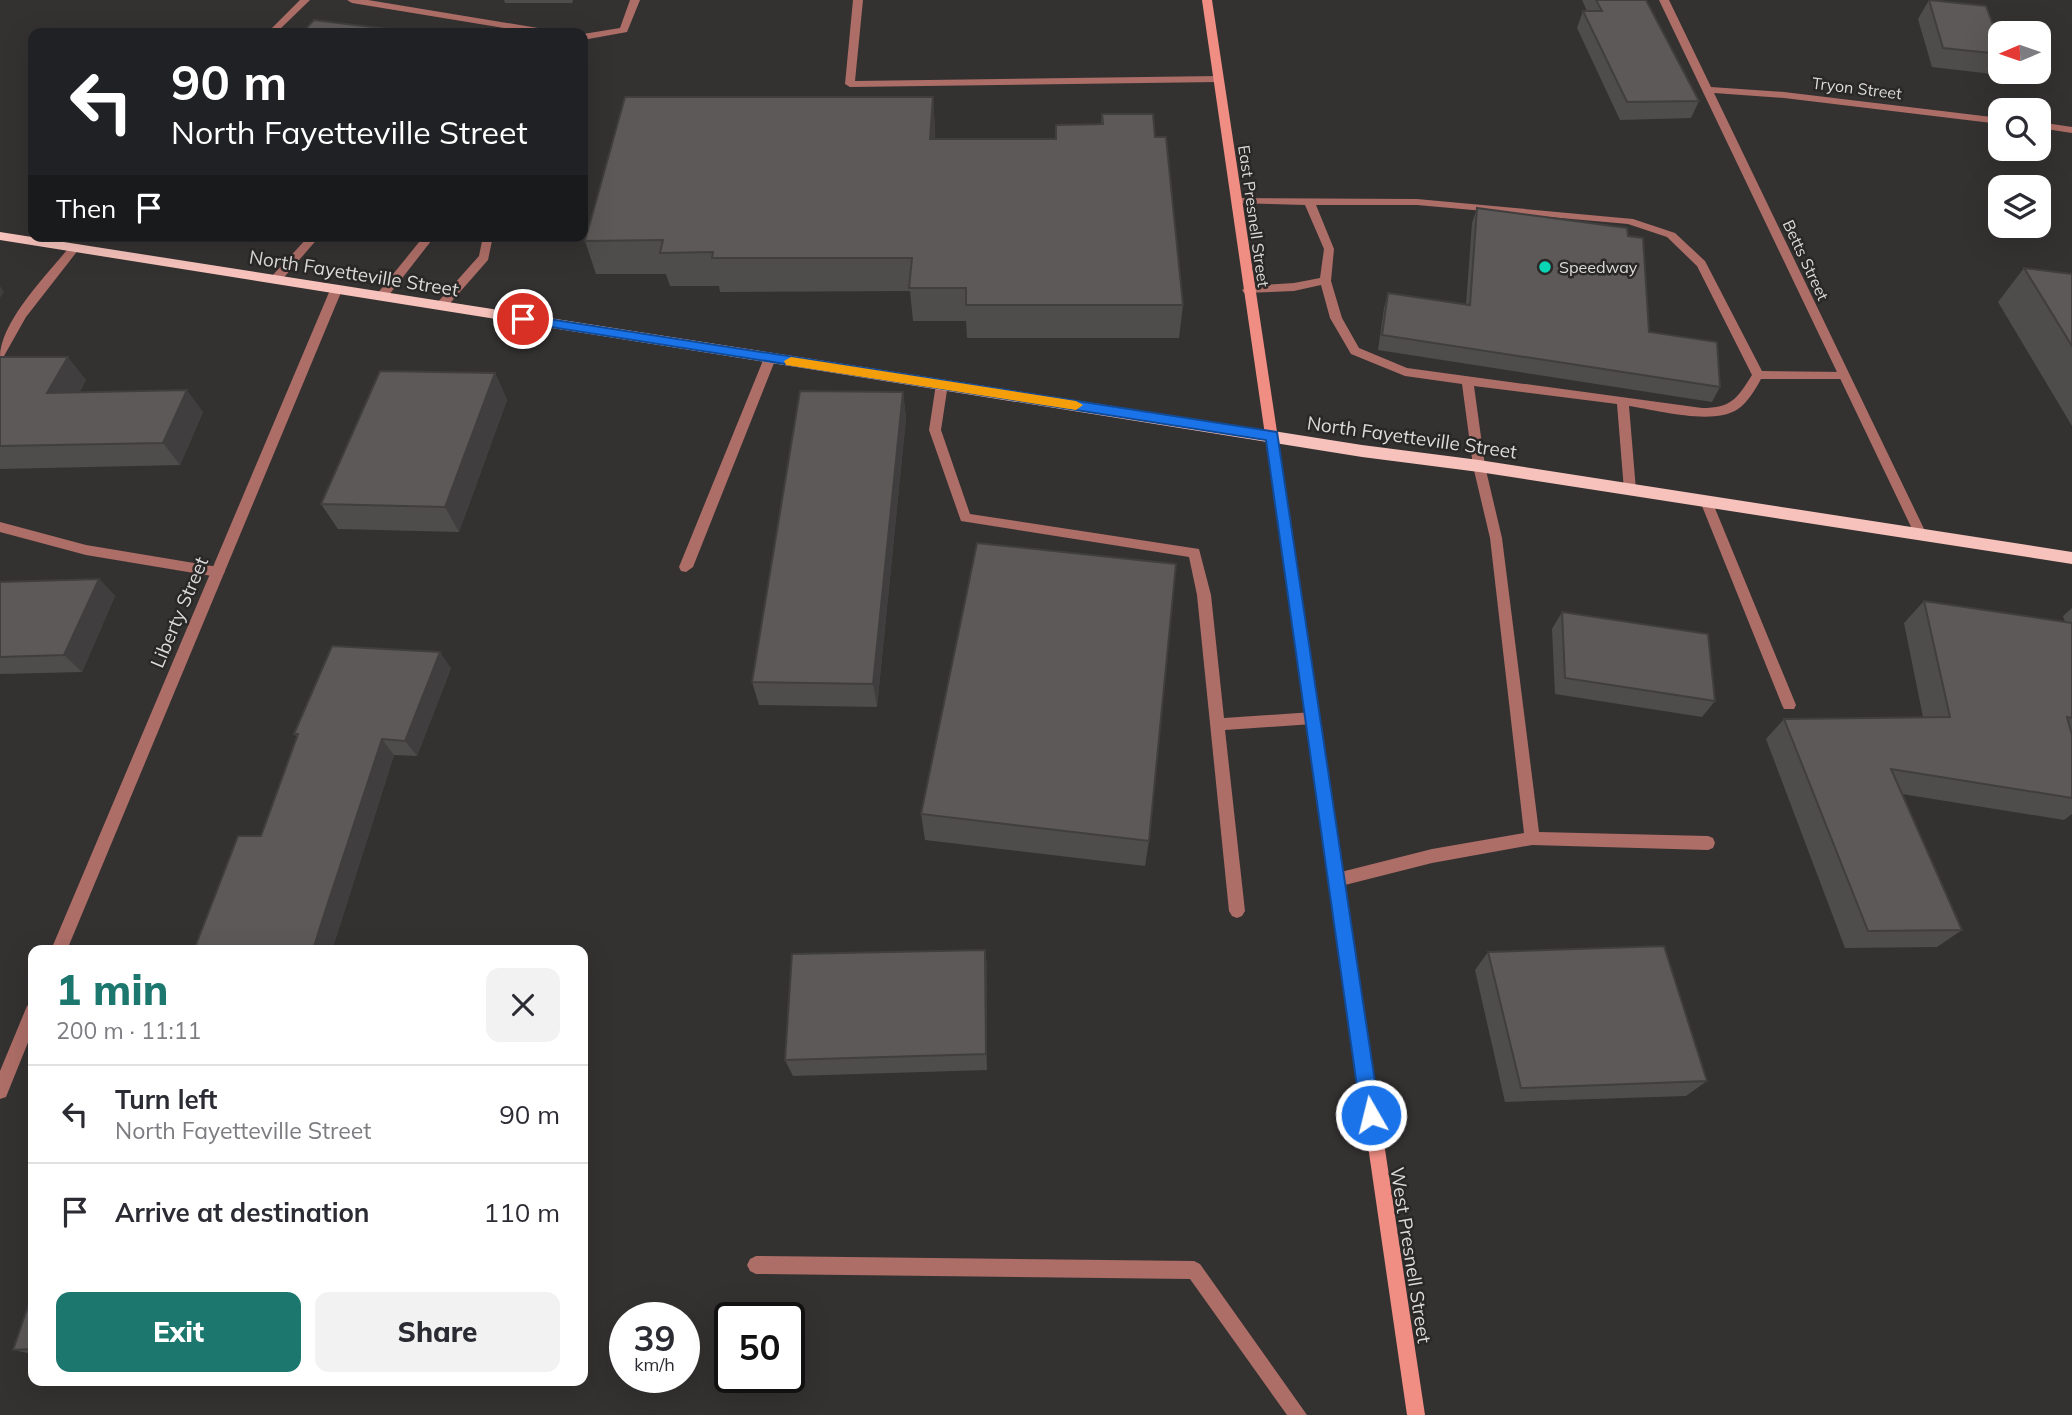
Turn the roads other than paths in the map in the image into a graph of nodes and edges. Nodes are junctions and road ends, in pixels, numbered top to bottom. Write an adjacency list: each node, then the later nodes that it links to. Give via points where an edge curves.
1 (305, 0): 7 (street)
2 (352, 0): 8 (street)
3 (635, 0): 9 (street, via 624,30)
4 (858, 0): 10 (street, via 850,84)
5 (1207, 0): 10 (main road, East Presnell Street)
6 (1664, 0): 11 (street, Betts Street)
7 (276, 28)
8 (520, 28)
9 (588, 36)
10 (1218, 79): 15 (main road, East Presnell Street)
11 (1709, 90): 12 (street, Tryon Street); 33 (street, Betts Street)
12 (1988, 120)
13 (2051, 127): 14 (street)
14 (2072, 130)
15 (1236, 201): 16 (street); 27 (main road, East Presnell Street)
16 (1310, 203): 25 (street, via 1329,249); 32 (street, via 1417,202 1629,221 1671,234 1701,264)
17 (0, 236): 18 (main road, North Fayetteville Street)
18 (28, 238)
19 (64, 242): 23 (main road, North Fayetteville Street)
20 (310, 242): 24 (street)
21 (425, 242): 28 (street)
22 (487, 242): 29 (street, via 484,257)
23 (75, 247): 24 (main road, North Fayetteville Street); 30 (street, via 22,315)
24 (275, 280): 26 (main road, North Fayetteville Street)
25 (1325, 281): 27 (street); 34 (street, via 1336,318 1355,351 1405,372)
26 (336, 290): 28 (main road, North Fayetteville Street); 45 (street, Liberty Street)
27 (1248, 290): 37 (main road, East Presnell Street)
28 (381, 297): 29 (main road, North Fayetteville Street)
29 (441, 306): 31 (main road, North Fayetteville Street)
30 (0, 353)
31 (770, 358): 35 (main road, North Fayetteville Street); 44 (street)
32 (1758, 375): 33 (street); 36 (street, via 1747,395 1725,411)
33 (1842, 375): 42 (street, Betts Street)
34 (1467, 381): 36 (street); 38 (street)
35 (942, 384): 37 (main road, North Fayetteville Street); 48 (street, via 935,430 965,518 1194,554 1204,595)
36 (1623, 401): 39 (street)
37 (1272, 436): 38 (main road, North Fayetteville Street); 47 (main road, West Presnell Street)
38 (1479, 466): 39 (main road, North Fayetteville Street); 49 (street, via 1496,538)
39 (1630, 490): 40 (main road, North Fayetteville Street)
40 (1706, 501): 42 (main road, North Fayetteville Street); 46 (street)
41 (0, 527): 45 (street, via 86,550)
42 (1920, 533): 43 (main road, North Fayetteville Street)
43 (2072, 558)
44 (686, 567)
45 (218, 572): 53 (street, Liberty Street)
46 (1789, 705)
47 (1313, 718): 48 (street); 51 (main road, West Presnell Street)
48 (1219, 724): 52 (street)
49 (1532, 838): 50 (street); 51 (street)
50 (1708, 843)
51 (1337, 880): 58 (main road, West Presnell Street)
52 (1237, 911)
53 (61, 945)
54 (28, 1024): 55 (street)
55 (0, 1091)
56 (756, 1265): 57 (street, via 1194,1270)
57 (1298, 1415)
58 (1416, 1415)

